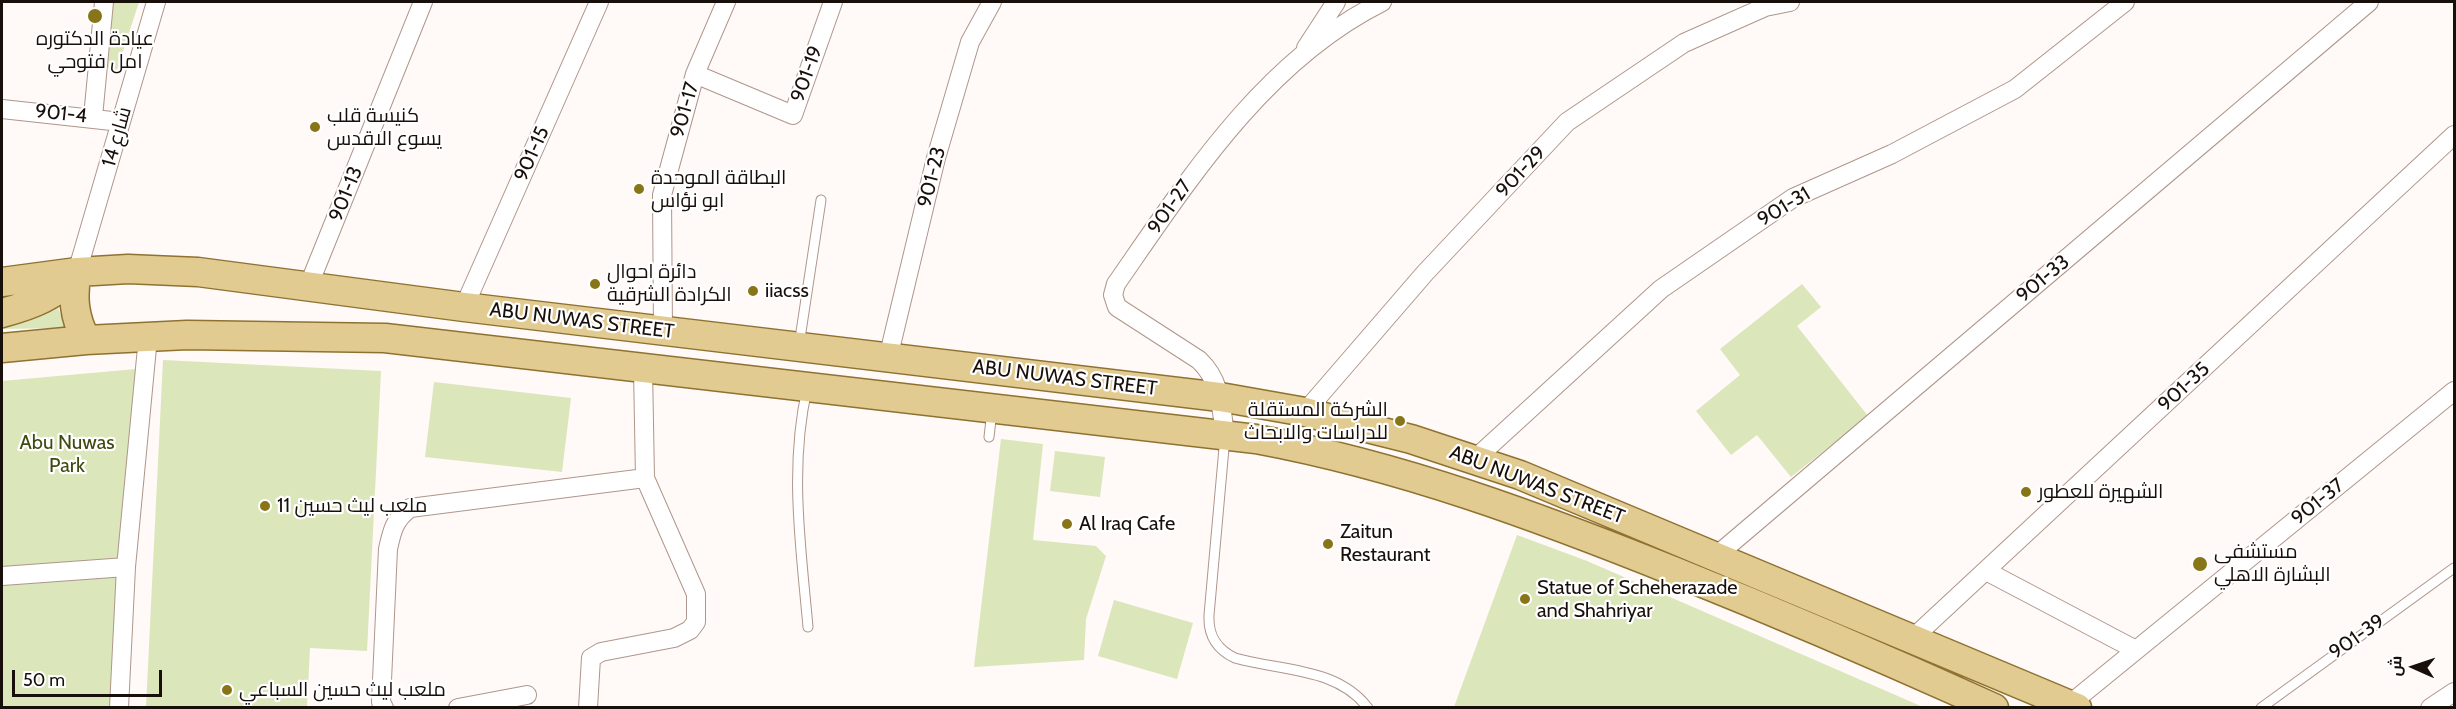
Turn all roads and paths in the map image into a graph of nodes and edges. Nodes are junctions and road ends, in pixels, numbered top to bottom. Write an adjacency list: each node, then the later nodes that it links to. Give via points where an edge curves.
1 (104, 2): 16 (street)
2 (156, 2): 17 (street, شارع 14)
3 (423, 2): 22 (street, 901-13)
4 (599, 2): 23 (street, 901-15)
5 (726, 2): 14 (street, 901-17)
6 (833, 2): 14 (street, 901-19, via 793,115)
7 (992, 2): 30 (street, 901-23, via 970,42 936,158)
8 (1336, 2): 13 (street)
9 (1382, 2): 13 (street, 901-27)
10 (1790, 2): 36 (street, 901-29, via 1765,7 1684,43 1567,122 1425,273)
11 (2125, 2): 39 (street, 901-31, via 2015,89 1893,154 1793,198 1661,289)
12 (2370, 2): 41 (street, 901-33)
13 (1299, 58): 34 (street, 901-27, via 1239,117 1186,183 1116,284 1113,296 1117,307 1199,360 1210,371)
14 (695, 74): 25 (street, 901-17, via 662,195)
15 (2, 109): 16 (street, 901-4)
16 (93, 117): 17 (street, 901-4)
17 (121, 122): 20 (street, شارع 14)
18 (2454, 135): 44 (street, 901-35)
19 (821, 200): 29 (lane)
20 (77, 272): 21 (main road, ABU NUWAS STREET); 22 (main road, ABU NUWAS STREET, via 163,269); 24 (main road, via 51,296); 27 (main road, via 74,307)
21 (2, 282)
22 (308, 287): 23 (main road, ABU NUWAS STREET)
23 (464, 307): 25 (main road, ABU NUWAS STREET)
24 (2, 313)
25 (663, 331): 29 (main road, ABU NUWAS STREET)
26 (148, 337): 27 (main road, ABU NUWAS STREET); 31 (main road, ABU NUWAS STREET, via 385,338); 42 (street)
27 (86, 340): 28 (main road, ABU NUWAS STREET)
28 (2, 348)
29 (798, 348): 30 (main road, ABU NUWAS STREET)
30 (888, 358): 34 (main road, ABU NUWAS STREET)
31 (643, 369): 32 (main road, ABU NUWAS STREET); 40 (street)
32 (808, 387): 35 (main road, ABU NUWAS STREET); 46 (lane, via 796,471)
33 (2454, 391): 48 (street, 901-37)
34 (1220, 398): 36 (main road, ABU NUWAS STREET); 37 (street, 901-27)
35 (992, 408): 37 (main road, ABU NUWAS STREET); 38 (lane)
36 (1305, 412): 39 (main road, ABU NUWAS STREET)
37 (1225, 435): 56 (lane, via 1209,622 1214,641 1234,658 1335,680 1352,690); 57 (main road, ABU NUWAS STREET, via 1357,460 1511,507 1840,639)
38 (989, 437)
39 (1474, 459): 41 (main road, ABU NUWAS STREET)
40 (645, 478): 53 (street, via 410,508 398,517 388,549 381,702); 55 (street, via 696,594 696,622 674,638 601,652 591,658)
41 (1716, 556): 47 (main road, ABU NUWAS STREET)
42 (126, 567): 45 (street); 52 (street)
43 (2454, 568): 58 (lane, 901-39)
44 (1986, 571): 47 (street, 901-35); 48 (street)
45 (2, 576)
46 (808, 627)
47 (1913, 639): 51 (main road, ABU NUWAS STREET)
48 (2136, 650): 51 (street, 901-37)
49 (2454, 692): 59 (street)
50 (528, 695): 54 (street)
51 (2073, 706)
52 (119, 708)
53 (384, 708)
54 (458, 708)
55 (588, 708)
56 (1368, 708)
57 (1994, 708)
58 (2261, 708)
59 (2430, 708)

